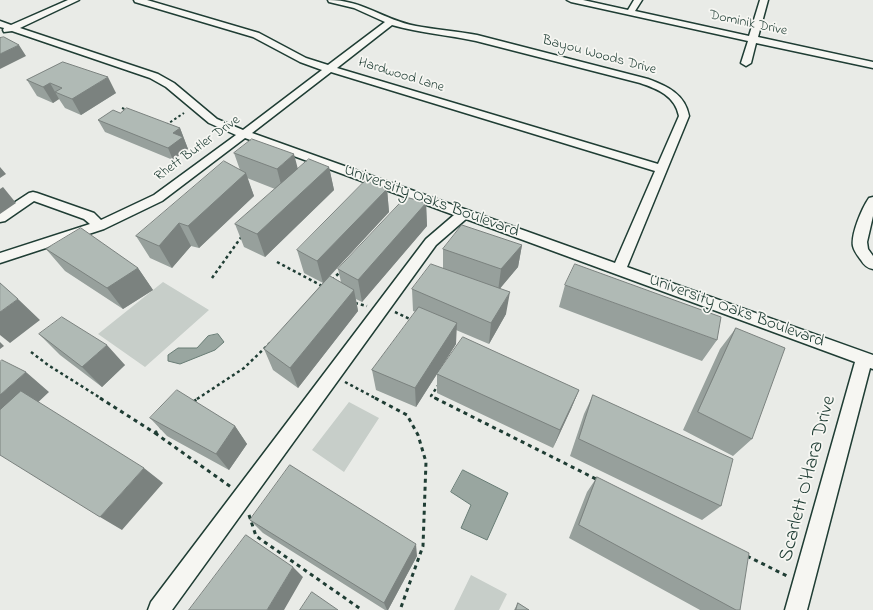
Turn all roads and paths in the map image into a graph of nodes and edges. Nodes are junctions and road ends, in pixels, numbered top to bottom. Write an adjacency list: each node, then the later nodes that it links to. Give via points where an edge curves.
1 (75, 0): 10 (street)
2 (138, 0): 15 (street, Hardwood Lane, via 240,30 303,60)
3 (332, 0): 8 (street, Bayou Woods Drive, via 357,6)
4 (571, 0): 7 (street, Dominik Drive)
5 (638, 0): 7 (street)
6 (764, 0): 12 (street)
7 (630, 12): 12 (street, Dominik Drive)
8 (391, 22): 15 (street, Rhett Butler Drive); 21 (street, Bayou Woods Drive, via 415,29 477,38 644,81 669,92 681,104 684,116)
9 (0, 24): 10 (street, University Oaks Boulevard)
10 (11, 28): 11 (street); 20 (street, University Oaks Boulevard, via 154,76 172,86 214,122)
11 (0, 34)
12 (753, 39): 13 (street); 14 (street, Dominik Drive)
13 (746, 63)
14 (873, 65)
15 (330, 69): 20 (street, Rhett Butler Drive); 21 (street, Hardwood Lane)
16 (122, 108): 17 (path)
17 (128, 111)
18 (184, 113): 19 (path)
19 (164, 127)
20 (244, 134): 23 (street, University Oaks Boulevard); 25 (street, Rhett Butler Drive, via 165,193)
21 (661, 169): 30 (street, Bayou Woods Drive)
22 (873, 201): 29 (street, via 865,219 860,246)
23 (464, 214): 30 (street, University Oaks Boulevard); 36 (street, via 431,242)
24 (0, 218): 25 (street, via 33,196 89,216)
25 (99, 226): 27 (street, Rhett Butler Drive)
26 (244, 233): 32 (path)
27 (0, 258)
28 (277, 262): 34 (path, via 326,288)
29 (873, 264)
30 (619, 269): 40 (street, University Oaks Boulevard)
31 (341, 270): 33 (path)
32 (212, 278)
33 (331, 282)
34 (320, 293)
35 (353, 302): 36 (path)
36 (383, 307): 37 (path); 41 (street)
37 (417, 322)
38 (276, 336): 43 (path, via 244,368)
39 (31, 352): 45 (path)
40 (868, 360): 49 (street, Scarlett O'Hara Drive)
41 (332, 376): 47 (street); 52 (path, via 407,415 418,435 426,462 423,546)
42 (440, 383): 46 (path, via 431,396)
43 (191, 404)
44 (167, 423): 45 (path)
45 (155, 433): 47 (path)
46 (600, 482)
47 (244, 496): 50 (street); 51 (path, via 256,536)
48 (740, 552): 49 (path)
49 (803, 584): 53 (street, Scarlett O'Hara Drive)
50 (159, 610)
51 (362, 610)
52 (400, 610)
53 (796, 610)

